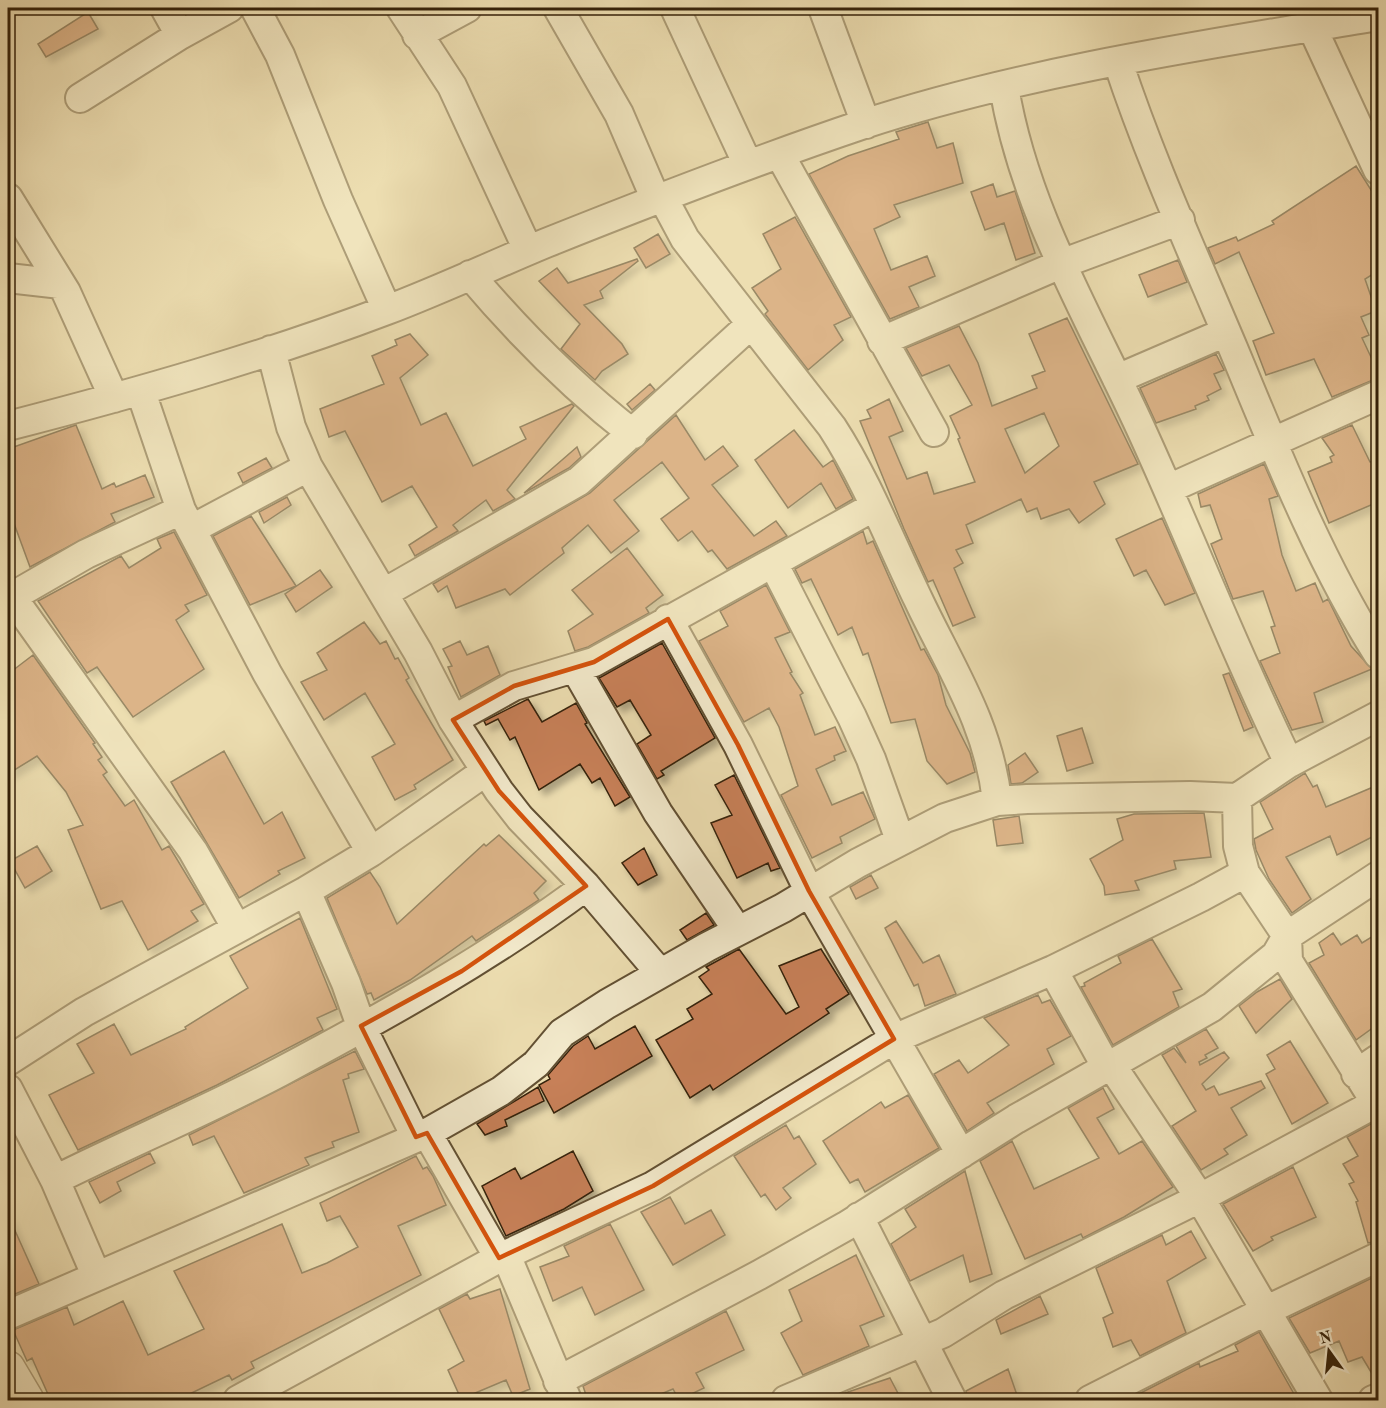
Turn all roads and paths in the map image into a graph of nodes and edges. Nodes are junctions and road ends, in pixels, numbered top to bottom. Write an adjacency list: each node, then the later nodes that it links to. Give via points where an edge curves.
1 (165, 8): 11 (street)
2 (229, 8): 11 (street)
3 (255, 8): 28 (street, via 280,56)
4 (401, 8): 12 (street)
5 (467, 8): 12 (street)
6 (561, 8): 21 (street, via 619,114)
7 (675, 8): 18 (street)
8 (823, 8): 16 (street)
9 (1378, 15): 10 (street)
10 (1295, 22): 13 (street); 19 (street)
11 (180, 34): 15 (street)
12 (417, 35): 23 (street, via 452,86)
13 (1119, 62): 14 (street); 22 (street, via 1138,122)
14 (1004, 87): 16 (street); 24 (street, via 1023,172)
15 (80, 98)
16 (866, 124): 17 (street)
17 (780, 155): 18 (street); 31 (street)
18 (747, 165): 21 (street)
19 (1378, 170)
20 (8, 198): 27 (street)
21 (659, 199): 23 (street); 29 (street)
22 (1180, 220): 24 (street); 30 (street)
23 (528, 250): 25 (street)
24 (1061, 264): 31 (street); 33 (street)
25 (470, 275): 28 (street); 38 (street, via 539,351)
26 (8, 278): 27 (street)
27 (61, 284): 34 (street)
28 (387, 310): 32 (street)
29 (750, 325): 38 (street); 42 (street, via 832,427)
30 (1226, 332): 33 (street); 39 (street)
31 (882, 340): 37 (street)
32 (272, 350): 34 (street); 40 (street, via 291,427)
33 (1117, 379): 41 (street)
34 (127, 395): 36 (street); 43 (street)
35 (1378, 395): 39 (street)
36 (8, 426)
37 (934, 432)
38 (633, 434): 45 (street, via 579,481)
39 (1272, 442): 41 (street); 48 (street, via 1317,541)
40 (308, 467): 43 (street); 45 (street)
41 (1168, 489): 52 (street)
42 (875, 506): 44 (street); 55 (street, via 971,702 988,745)
43 (186, 520): 46 (street, via 86,554); 57 (street, via 267,673)
44 (773, 563): 47 (street); 56 (street, via 866,749)
45 (384, 593): 51 (street)
46 (10, 598): 63 (street, via 72,678 193,851)
47 (668, 619): 49 (street, via 594,662); 62 (street, via 738,745)
48 (1378, 654)
49 (575, 668): 51 (street, via 514,686); 64 (street, via 658,813)
50 (1378, 716): 52 (street)
51 (453, 720): 53 (street)
52 (1289, 763): 54 (street)
53 (486, 771): 57 (street); 60 (street, via 520,818)
54 (1237, 798): 55 (street); 58 (street, via 1238,846)
55 (997, 801): 56 (street, via 945,818)
56 (900, 840): 62 (street)
57 (371, 852): 61 (street)
58 (1245, 873): 65 (street); 66 (street)
59 (1378, 876): 65 (street)
60 (586, 886): 67 (street); 68 (street, via 462,971)
61 (306, 891): 63 (street); 68 (street)
62 (809, 891): 64 (street); 69 (street)
63 (236, 927): 70 (street, via 84,1012)
64 (738, 931): 67 (street)
65 (1287, 936): 71 (street, via 1288,961); 72 (street, via 1276,955 1212,1007)
66 (1053, 970): 69 (street); 72 (street)
67 (660, 973): 74 (street, via 562,1033 536,1064 501,1091)
68 (361, 1026): 74 (street); 76 (street, via 280,1072)
69 (894, 1039): 75 (street); 79 (street, via 653,1186)
70 (8, 1061)
71 (1367, 1066): 77 (street, via 1376,1103)
72 (1109, 1067): 75 (street); 77 (street)
73 (8, 1089): 76 (street)
74 (421, 1135): 79 (street); 81 (street)
75 (961, 1154): 78 (street)
76 (55, 1180): 81 (street)
77 (1200, 1198): 82 (street); 84 (street, via 1004,1295)
78 (859, 1217): 84 (street); 86 (street)
79 (502, 1257): 86 (street); 90 (street)
80 (1378, 1257): 82 (street)
81 (96, 1275): 83 (street)
82 (1267, 1310): 92 (street); 93 (street)
83 (8, 1315)
84 (923, 1342): 87 (street); 91 (street)
85 (8, 1368): 89 (street)
86 (562, 1395)
87 (797, 1398)
88 (1378, 1398): 94 (street)
89 (27, 1401)
90 (238, 1401)
91 (952, 1401)
92 (1090, 1401)
93 (1318, 1401)
94 (1373, 1401)

